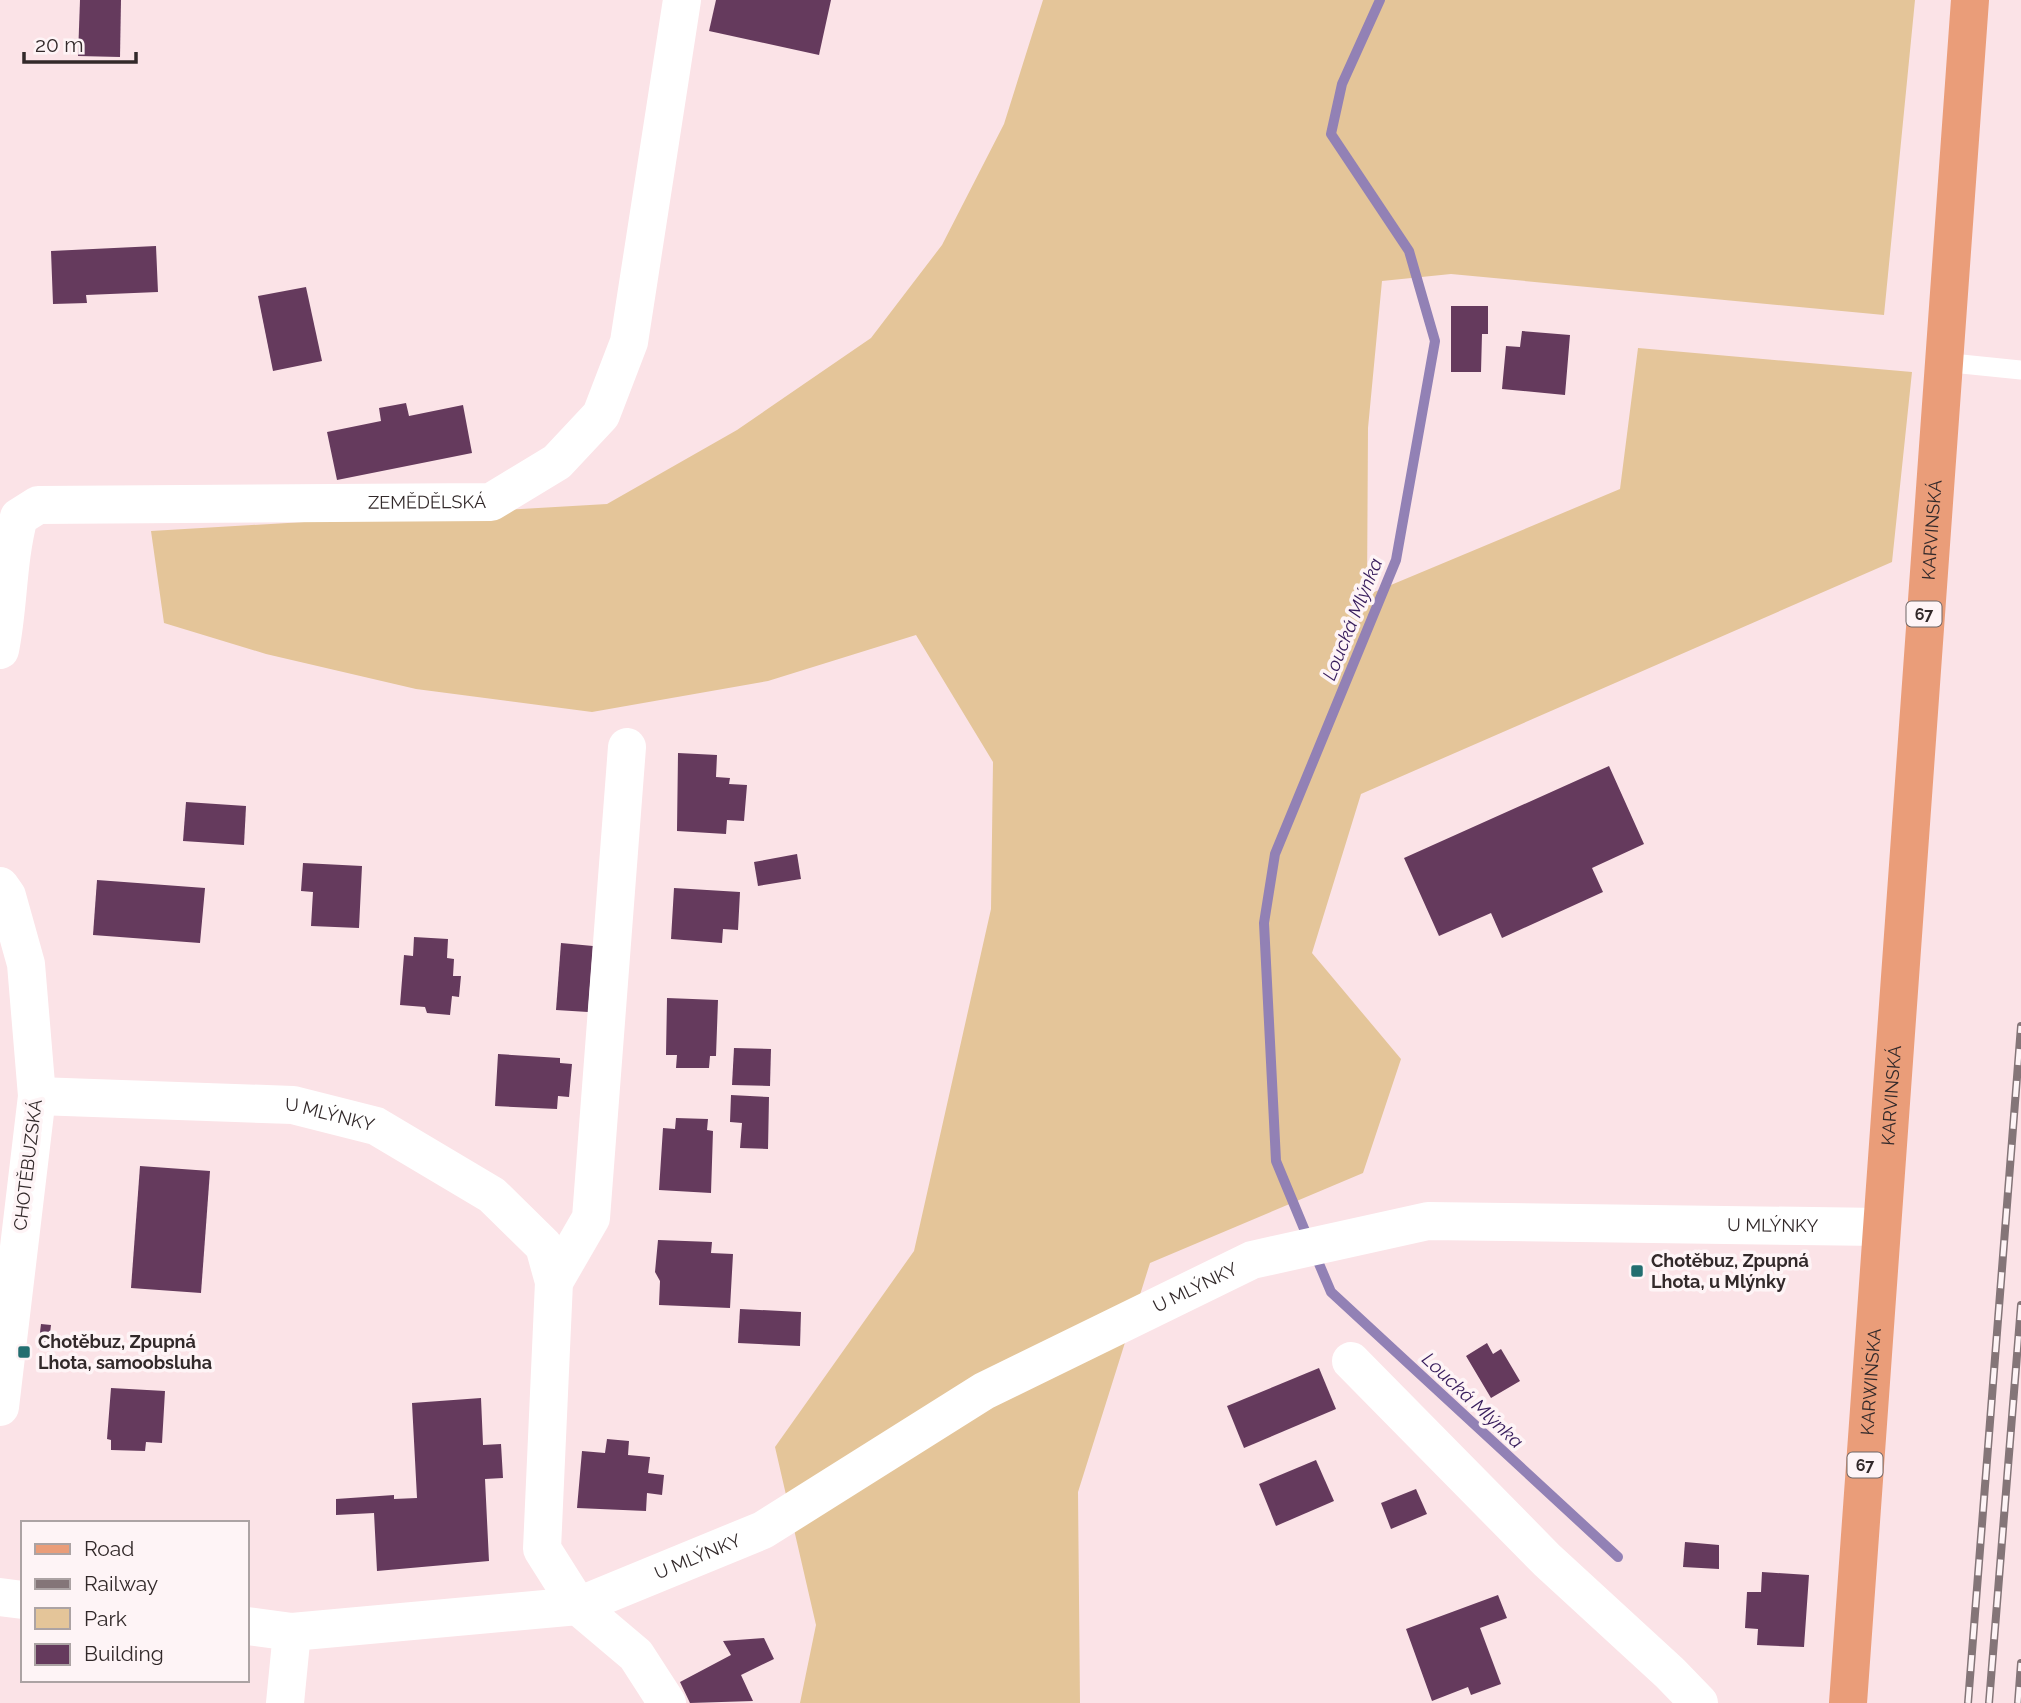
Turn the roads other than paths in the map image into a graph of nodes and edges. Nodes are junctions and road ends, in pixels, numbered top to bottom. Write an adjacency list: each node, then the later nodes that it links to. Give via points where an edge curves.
1 (682, 0): 5 (street, ZEMĚDĚLSKÁ, via 629,342 601,415 557,462 491,502 38,505 19,517 11,548 8,613)
2 (1970, 0): 3 (main road, KARVINSKÁ / 67)
3 (1942, 362): 4 (lane); 9 (main road, KARVINSKÁ / 67)
4 (2021, 370)
5 (0, 650)
6 (627, 747): 10 (street, U MLÝNKY, via 591,1218)
7 (0, 886): 8 (street, CHOTĚBUZSKÁ, via 26,964)
8 (37, 1096): 10 (street, U MLÝNKY, via 293,1105 376,1126 492,1195 524,1223 544,1246); 12 (street, CHOTĚBUZSKÁ)
9 (1882, 1227): 15 (street, U MLÝNKY, via 1428,1221 1252,1260 985,1391 764,1530); 21 (main road, KARWIŃSKA / 67)
10 (554, 1282): 15 (street, U MLÝNKY, via 542,1549)
11 (1352, 1361): 20 (street, via 1548,1560)
12 (0, 1407)
13 (0, 1597): 14 (street)
14 (21, 1600)
15 (578, 1606): 17 (street, U MLÝNKY); 19 (street, via 636,1655)
16 (248, 1626): 17 (street, U MLÝNKY)
17 (292, 1632): 18 (street)
18 (285, 1703)
19 (667, 1703)
20 (1699, 1703)
21 (1847, 1703)

